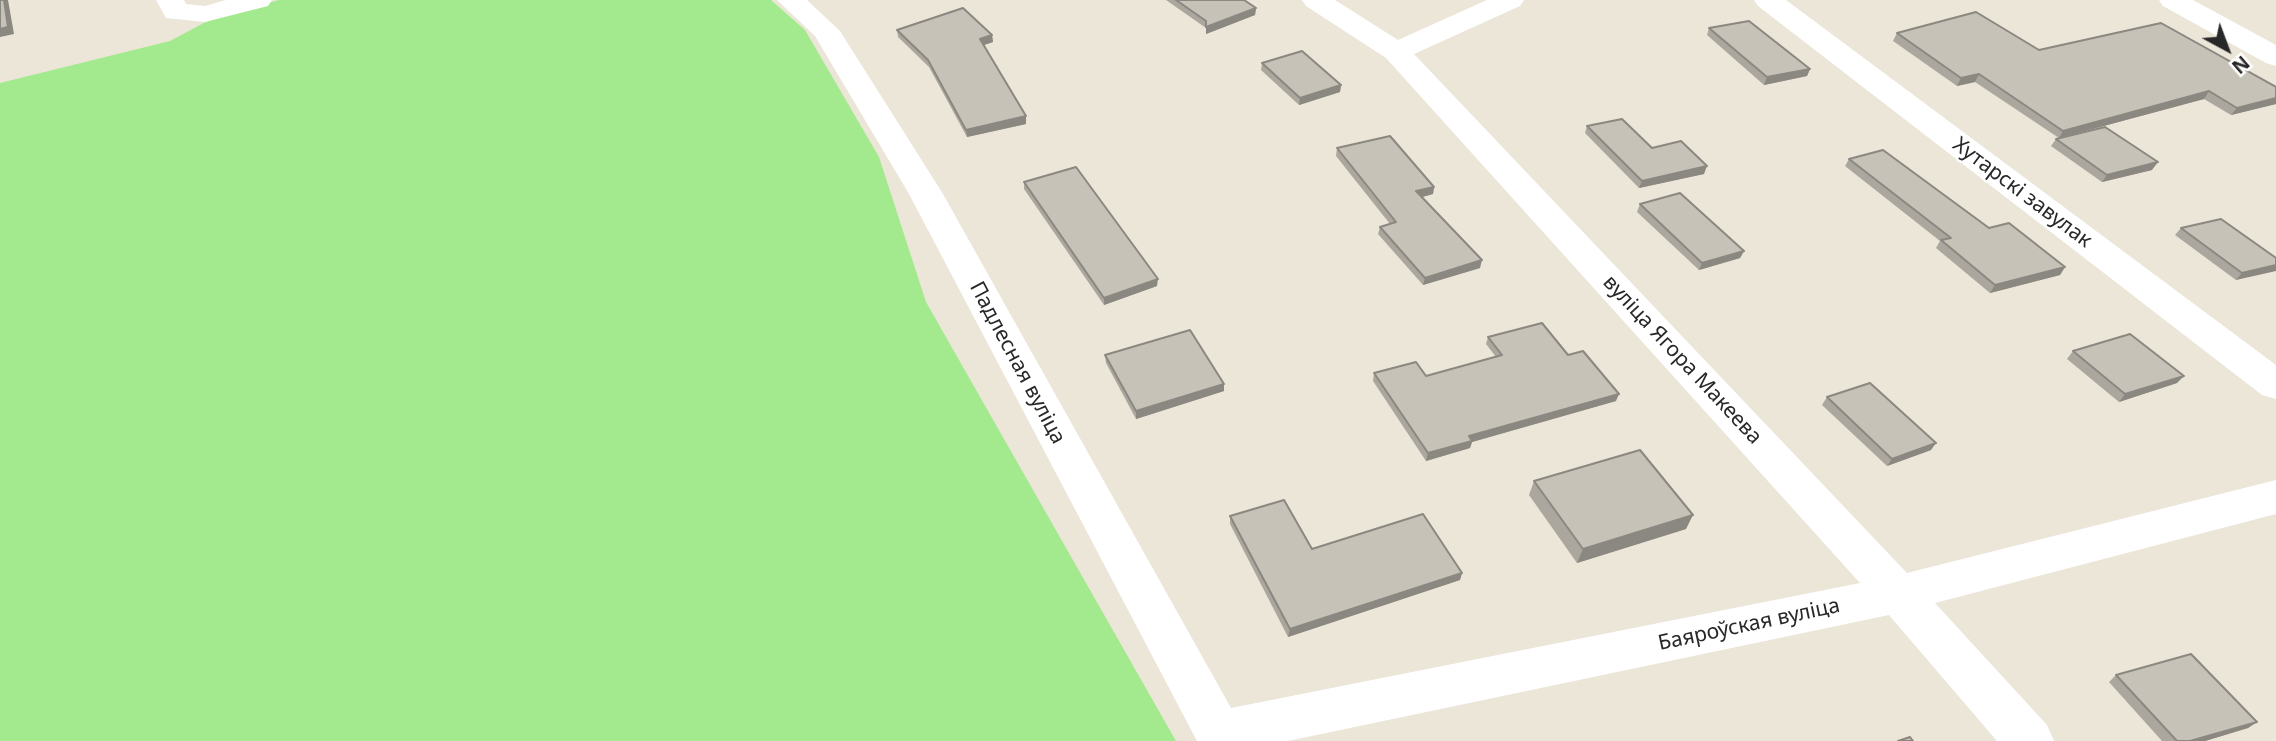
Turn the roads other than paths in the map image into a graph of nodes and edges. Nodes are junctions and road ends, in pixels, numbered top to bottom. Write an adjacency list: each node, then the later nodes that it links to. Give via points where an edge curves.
1 (170, 0): 2 (street, via 177,12 205,14)
2 (258, 0)
3 (791, 0): 13 (street, Падлесная вуліца, via 826,32 926,194)
4 (1316, 0): 8 (street, вуліца Ягора Макеева)
5 (1510, 0): 8 (street)
6 (1768, 0): 10 (street, Хутарскі завулак)
7 (2174, 0): 9 (street)
8 (1396, 52): 12 (street, вуліца Ягора Макеева)
9 (2276, 57)
10 (2276, 385)
11 (2276, 497): 12 (street, Баяроўская вуліца)
12 (1898, 594): 13 (street, Баяроўская вуліца); 14 (street, вуліца Ягора Макеева)
13 (1220, 737)
14 (2029, 741)

